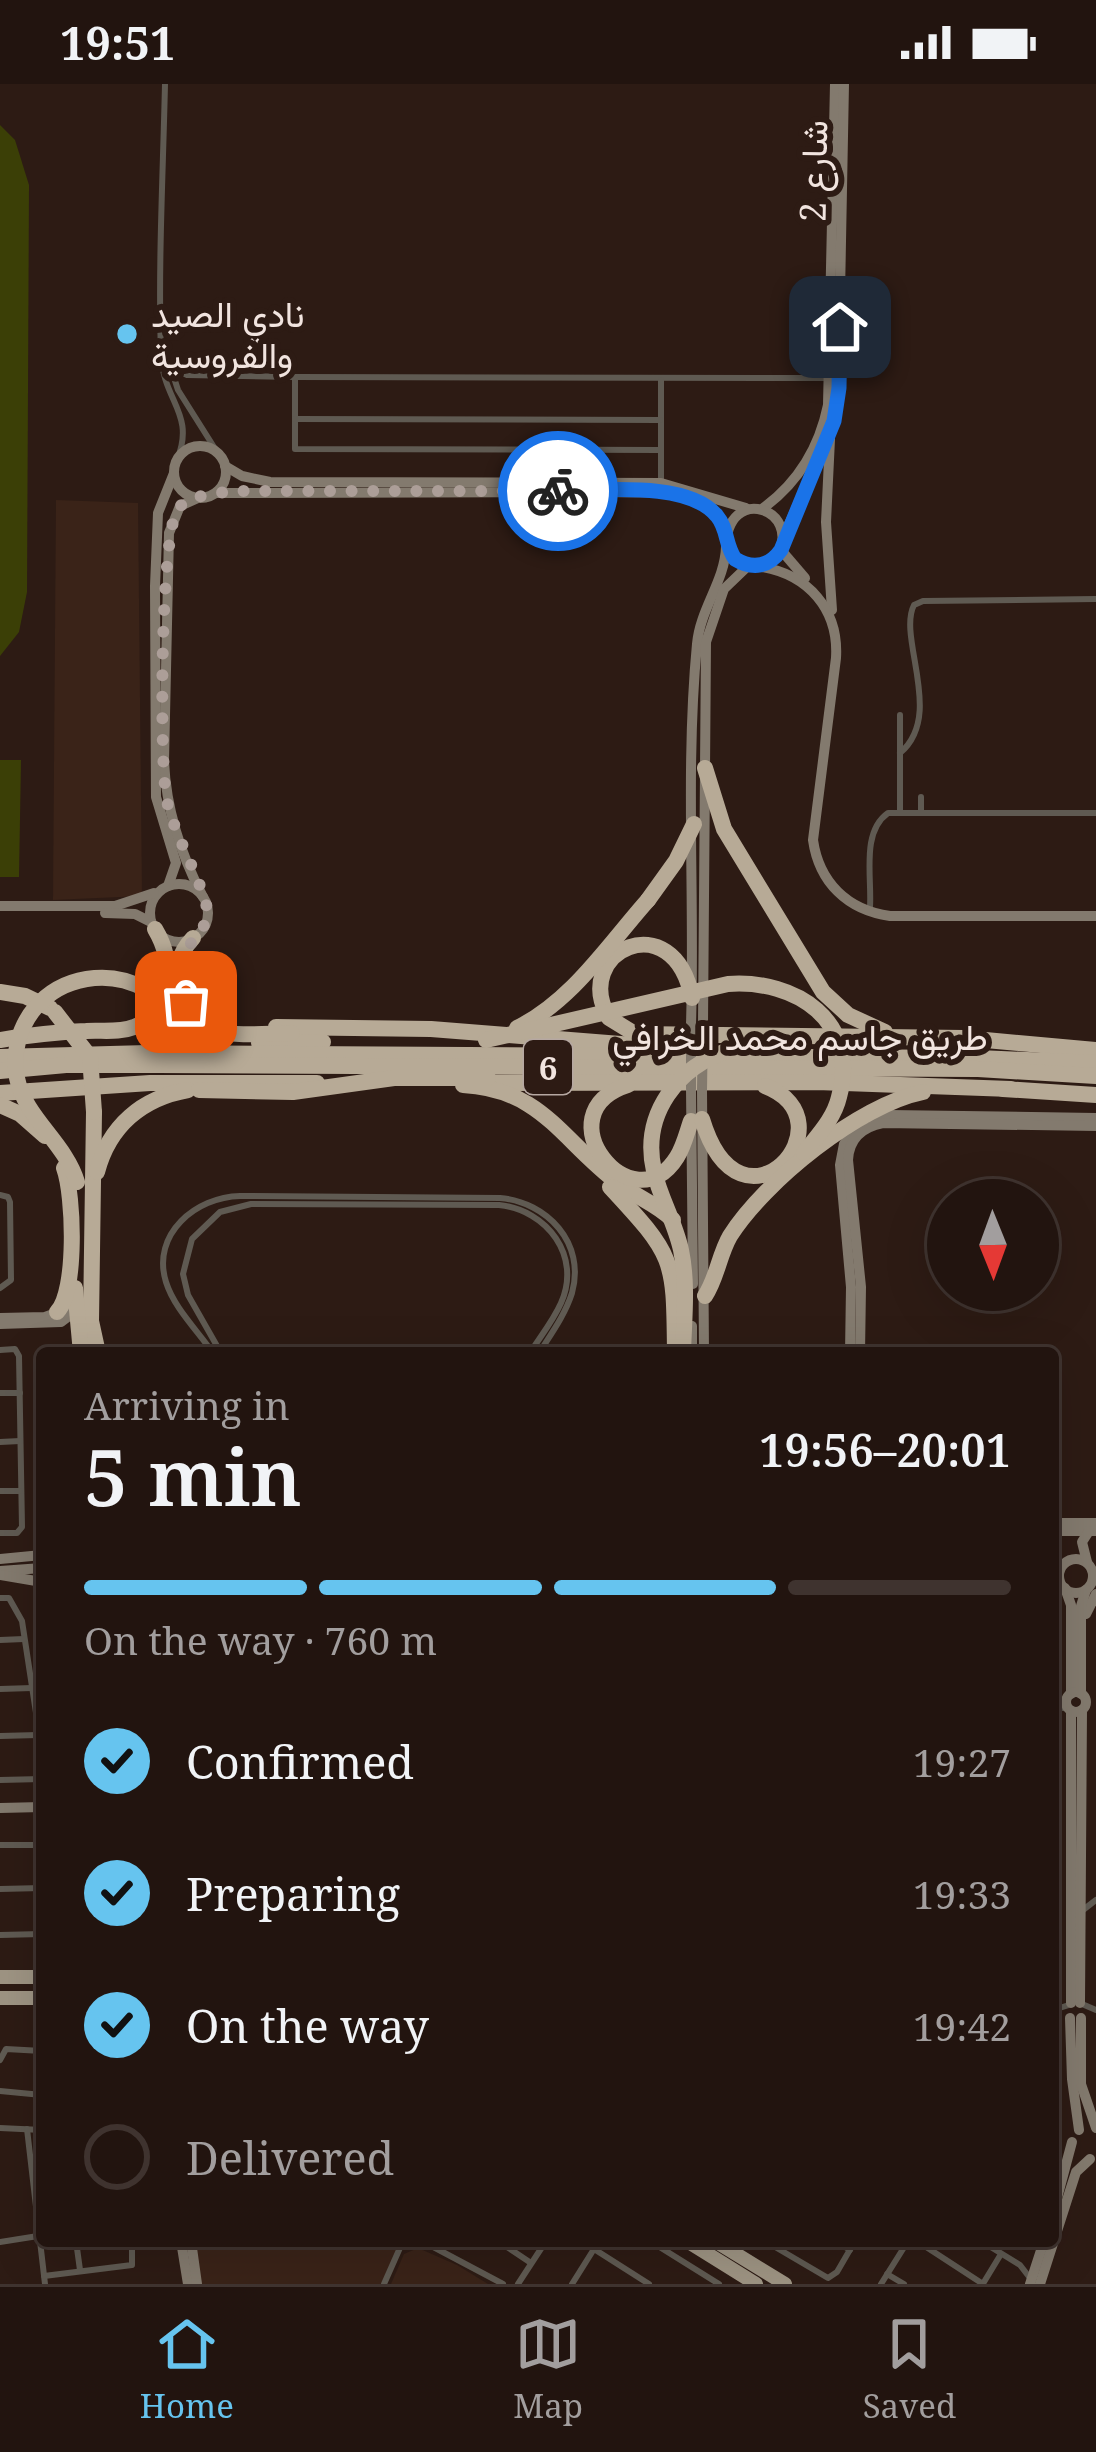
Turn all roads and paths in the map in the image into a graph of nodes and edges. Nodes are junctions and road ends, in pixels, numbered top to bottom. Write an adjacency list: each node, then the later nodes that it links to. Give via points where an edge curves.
1 (165, 84): 3 (street)
2 (839, 84): 7 (street, شارع 2); 12 (street, شارع 2, via 839,388)
3 (163, 344): 4 (street); 15 (street, via 165,382 185,429)
4 (170, 367): 5 (street); 9 (street)
5 (187, 375): 6 (street); 9 (street)
6 (295, 377): 8 (street); 10 (street)
7 (830, 377): 8 (street); 21 (street, شارع 2, via 816,446 794,482)
8 (661, 380): 11 (street)
9 (178, 390): 14 (street)
10 (295, 419): 11 (street); 13 (street, via 295,449)
11 (660, 420): 13 (street)
12 (830, 436): 23 (street, شارع 2); 26 (street)
13 (660, 450): 16 (street)
14 (222, 460): 15 (street, via 197,447); 16 (street, via 242,476 270,482); 17 (street, via 224,481)
15 (176, 467): 18 (street); 19 (street, via 181,490)
16 (661, 483): 21 (street)
17 (215, 493): 19 (street); 22 (street, via 660,492 704,505)
18 (162, 498): 20 (street, via 174,496); 35 (street, via 156,779 176,862)
19 (198, 498): 20 (street)
20 (180, 506): 36 (street, via 166,553 166,797)
21 (756, 509): 22 (street, via 734,517); 23 (street, via 777,520)
22 (726, 537): 24 (street, via 735,559); 34 (street, via 697,643)
23 (782, 543): 24 (street, via 772,561); 26 (street)
24 (753, 566): 29 (street, via 724,589 708,630); 39 (street, via 788,574 813,591 835,629 813,840 837,892 890,916)
25 (1096, 599): 28 (street, via 914,605 918,709 912,740)
26 (832, 610): 37 (street, via 842,648 819,841 834,880)
27 (900, 715): 28 (street)
28 (900, 753): 31 (street)
29 (704, 768): 44 (street); 47 (highway, via 724,830 824,992 864,1024)
30 (921, 797): 32 (street)
31 (900, 810): 32 (street); 37 (street, via 882,816 872,833)
32 (921, 812): 33 (street)
33 (1096, 813)
34 (694, 824): 43 (street); 45 (highway, bridge, via 648,900 557,1002 523,1025)
35 (165, 887): 36 (street, via 184,884); 38 (street, via 115,906); 40 (street, via 151,904)
36 (203, 897): 41 (street, via 207,920)
37 (870, 907): 39 (street)
38 (0, 909): 40 (street, via 128,913)
39 (1096, 914)
40 (154, 926): 41 (street, via 172,941); 48 (highway, via 169,985 145,1022)
41 (193, 938): 45 (highway, via 179,954 178,980 190,1008 210,1022)
42 (0, 992): 76 (highway, bridge, via 56,1012 90,1057)
43 (692, 998): 44 (street); 47 (highway, via 682,964 640,944 608,961 598,988 609,1018 635,1034)
44 (697, 1024): 70 (street, bridge)
45 (479, 1036): 46 (highway); 51 (highway); 74 (highway, bridge, via 728,984 790,991 827,1024 842,1064 835,1109)
46 (289, 1037): 53 (highway); 81 (highway, bridge, via 200,1026 118,979 85,979 36,1007 23,1026 17,1077 77,1182)
47 (922, 1037): 49 (highway)
48 (0, 1040)
49 (1051, 1043): 50 (highway); 83 (highway, bridge, via 730,1050 702,1061 670,1089 655,1120 652,1155)
50 (1096, 1050)
51 (766, 1056): 53 (highway, طريق جاسم محمد الخرافي / 6); 54 (highway, طريق جاسم محمد الخرافي / 6)
52 (0, 1057): 53 (highway, طريق جاسم محمد الخرافي / 6)
53 (73, 1059): 55 (highway, طريق جاسم محمد الخرافي / 6); 57 (highway, طريق جاسم محمد الخرافي / 6); 64 (highway, via 80,1070)
54 (1096, 1063)
55 (623, 1067): 56 (highway, طريق جاسم محمد الخرافي / 6); 59 (highway)
56 (864, 1069): 58 (highway, طريق جاسم محمد الخرافي / 6); 67 (highway)
57 (0, 1071)
58 (1096, 1076)
59 (518, 1077): 60 (highway); 64 (highway, bridge, via 394,1078 293,1092)
60 (561, 1082): 61 (highway); 63 (highway)
61 (646, 1082): 62 (highway); 70 (highway, via 617,1089 596,1112 592,1134 605,1164 635,1178 657,1174 676,1159)
62 (746, 1082): 65 (highway); 70 (highway, via 776,1090 795,1112 797,1142 780,1166 753,1176 733,1172)
63 (465, 1084): 64 (highway); 72 (highway, via 521,1099)
64 (196, 1086): 66 (highway); 76 (highway, via 162,1096 121,1124 101,1156)
65 (1011, 1089): 67 (highway); 74 (highway, via 926,1091 888,1102 828,1138)
66 (0, 1093)
67 (1061, 1094): 68 (highway)
68 (1096, 1095)
69 (0, 1105): 80 (highway, via 27,1119 59,1156 70,1187)
70 (696, 1120): 83 (street)
71 (1096, 1122): 77 (street, via 889,1114 868,1120 841,1154)
72 (567, 1135): 73 (highway); 93 (highway, via 665,1252)
73 (585, 1153): 83 (highway, via 663,1240); 83 (highway, via 673,1220)
74 (772, 1189): 83 (highway)
75 (0, 1195): 79 (street, via 10,1202)
76 (91, 1196): 88 (highway)
77 (852, 1241): 96 (street); 97 (street)
78 (0, 1242): 79 (street)
79 (10, 1242): 82 (street, via 11,1280)
80 (70, 1246): 81 (highway); 84 (highway)
81 (75, 1284): 87 (highway)
82 (0, 1288)
83 (694, 1293): 94 (highway, bridge); 95 (street)
84 (58, 1317): 85 (street); 86 (highway)
85 (0, 1321)
86 (84, 1347)
87 (86, 1347)
88 (88, 1347)
89 (212, 1347): 92 (street, via 170,1292 164,1257 173,1231 194,1209 240,1196 500,1198 538,1209 566,1238 575,1273 568,1304)
90 (214, 1347): 91 (street, via 185,1289 184,1260 207,1220 250,1204 499,1205 530,1214 555,1235 567,1273 562,1302)
91 (537, 1347)
92 (538, 1347)
93 (682, 1347)
94 (684, 1347)
95 (703, 1347)
96 (850, 1347)
97 (860, 1347)
98 (0, 1350): 99 (street, via 18,1351)
99 (20, 1393): 100 (street); 101 (street)
100 (0, 1394)
101 (20, 1441): 102 (street); 104 (street)
102 (0, 1442)
103 (0, 1491): 104 (street)
104 (22, 1491): 108 (street, via 22,1531)
105 (1059, 1528): 106 (street)
106 (1094, 1528): 111 (street, via 1082,1542)
107 (1059, 1530): 110 (street, via 1072,1543)
108 (0, 1533)
109 (0, 1560): 112 (street)
110 (1062, 1564): 111 (street)
111 (1091, 1566): 117 (street)
112 (36, 1567)
113 (36, 1569): 114 (street)
114 (0, 1573)
115 (1059, 1586): 117 (street)
116 (1059, 1587): 119 (street)
117 (1092, 1588): 119 (street)
118 (0, 1598): 120 (street, via 16,1609)
119 (1076, 1638): 124 (street)
120 (23, 1639): 121 (street); 122 (street)
121 (0, 1640)
122 (32, 1688): 123 (street); 125 (street)
123 (0, 1689)
124 (1080, 1703): 134 (street)
125 (36, 1715)
126 (36, 1735): 127 (street)
127 (0, 1736)
128 (36, 1779): 129 (street)
129 (0, 1780)
130 (0, 1810): 131 (street)
131 (36, 1810)
132 (36, 1844): 133 (street)
133 (0, 1845)
134 (1076, 1857): 136 (street); 144 (street)
135 (36, 1888): 137 (street)
136 (1081, 1888): 138 (street); 139 (street)
137 (0, 1889)
138 (1096, 1899): 139 (street)
139 (1081, 1913): 144 (street)
140 (36, 1934): 141 (street)
141 (0, 1935)
142 (0, 1987): 143 (main road)
143 (36, 1987)
144 (1080, 2010): 146 (street)
145 (36, 2051): 147 (street, via 6,2049)
146 (1076, 2054): 151 (street); 154 (street)
147 (0, 2060)
148 (0, 2090): 149 (street)
149 (36, 2095)
150 (0, 2128): 152 (street)
151 (1096, 2128): 154 (street)
152 (27, 2129): 153 (street); 157 (street)
153 (36, 2130)
154 (1079, 2130): 155 (street)
155 (1072, 2142): 156 (street, via 1079,2156); 158 (street)
156 (1093, 2158): 159 (street, via 1076,2172)
157 (36, 2182)
158 (1059, 2191)
159 (1059, 2221)
160 (36, 2236): 161 (street)
161 (0, 2242)
162 (40, 2247): 192 (street)
163 (77, 2247): 190 (street)
164 (132, 2247): 190 (street, via 132,2265)
165 (182, 2247): 195 (street)
166 (192, 2247): 196 (street)
167 (400, 2247): 197 (street)
168 (433, 2247): 198 (street)
169 (507, 2247): 188 (street)
170 (542, 2247): 188 (street)
171 (595, 2247): 200 (street)
172 (599, 2247): 201 (street)
173 (660, 2247): 202 (street)
174 (697, 2247): 203 (main road)
175 (714, 2247): 204 (main road)
176 (726, 2247): 205 (main road)
177 (775, 2247): 185 (street, via 828,2278)
178 (845, 2247): 185 (street)
179 (852, 2247): 185 (street)
180 (904, 2247): 191 (street)
181 (926, 2247): 194 (street)
182 (990, 2247): 186 (street)
183 (1042, 2247): 187 (street)
184 (1050, 2247): 193 (street)
185 (850, 2250)
186 (1000, 2254): 189 (street); 194 (street)
187 (1039, 2258): 189 (street); 193 (street)
188 (531, 2263): 199 (street)
189 (1017, 2263): 193 (street)
190 (80, 2270): 192 (street)
191 (887, 2274): 206 (street); 207 (street)
192 (45, 2280)
193 (1038, 2281)
194 (983, 2283)
195 (188, 2284)
196 (197, 2284)
197 (384, 2284)
198 (503, 2284)
199 (518, 2284)
200 (572, 2284)
201 (650, 2284)
202 (719, 2284)
203 (757, 2284)
204 (773, 2284)
205 (785, 2284)
206 (881, 2284)
207 (904, 2284)

